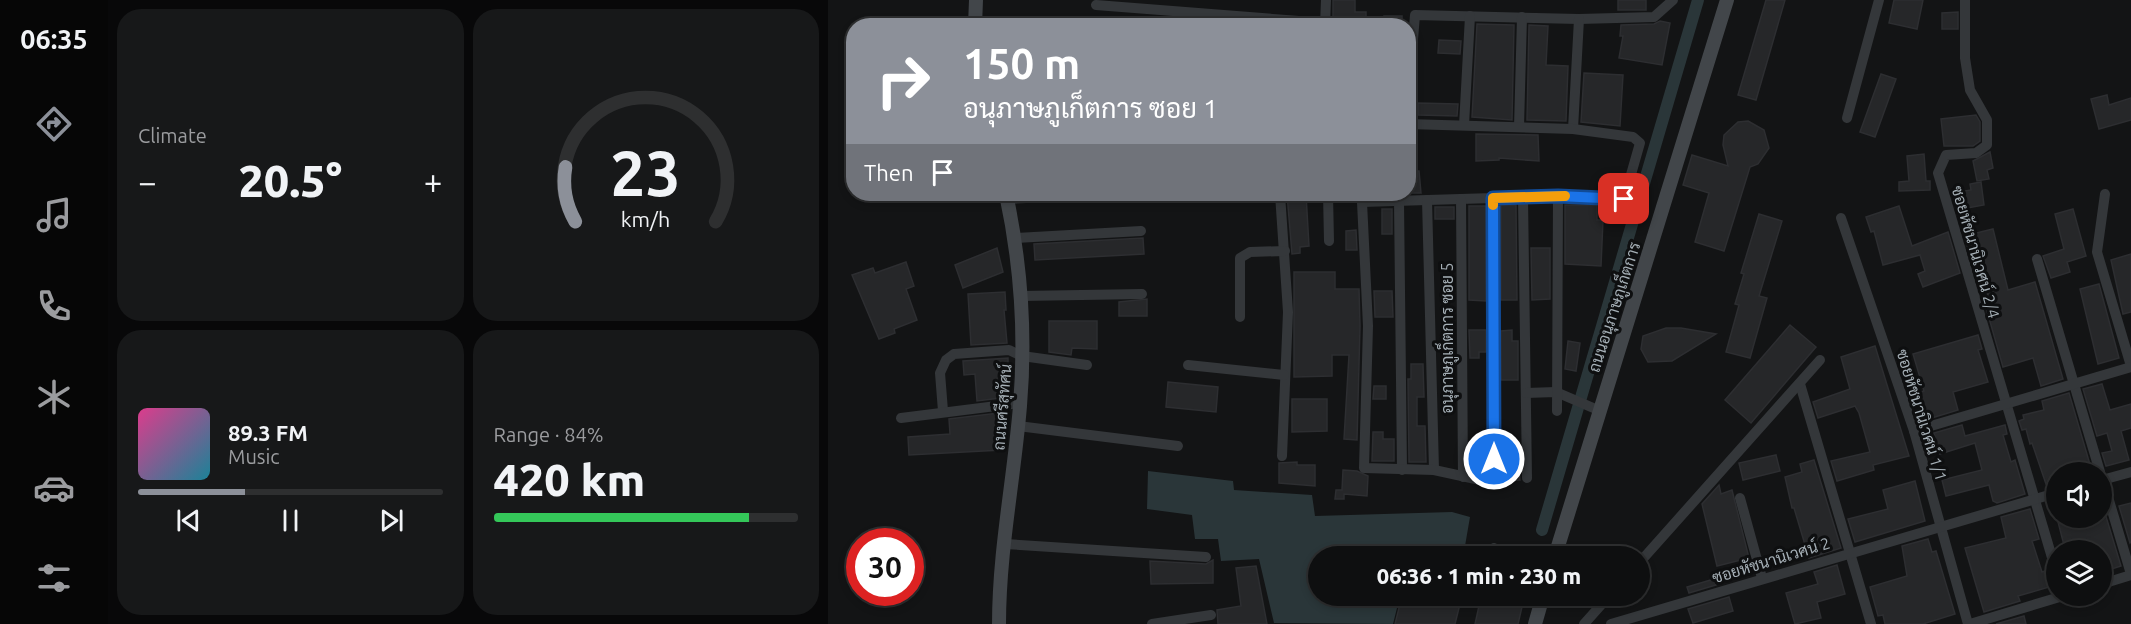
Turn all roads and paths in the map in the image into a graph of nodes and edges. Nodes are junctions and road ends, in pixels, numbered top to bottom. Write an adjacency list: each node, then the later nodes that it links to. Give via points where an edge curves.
1 (976, 0): 10 (street)
2 (1326, 0): 12 (street)
3 (1673, 0): 14 (street, via 1654,17)
4 (1879, 0): 15 (street)
5 (1965, 0): 52 (street, ซอยหัชนานิเวศน์ 2/4, via 1965,58 1970,90 1987,120 1987,145 1976,153 1946,155 1938,173)
6 (1724, 1): 53 (street, ถนนอนุภาษภูเก็ตการ)
7 (1096, 5): 11 (street)
8 (1470, 16): 9 (street); 13 (street); 17 (street)
9 (1522, 17): 14 (street); 18 (street)
10 (975, 18)
11 (1253, 18)
12 (1325, 18)
13 (1414, 18)
14 (1579, 19): 19 (street)
15 (1847, 118)
16 (1416, 124): 17 (street)
17 (1464, 125): 18 (street)
18 (1519, 127): 19 (street)
19 (1573, 129): 21 (street, via 1633,137 1640,142 1624,199)
20 (2105, 194): 45 (street, via 2097,252)
21 (1558, 196): 23 (street); 50 (street)
22 (1493, 198): 23 (street); 24 (street); 66 (street, via 1494,483)
23 (1523, 198): 49 (street)
24 (1461, 199): 26 (street); 66 (street, อนุภาษภูเก็ตการ ซอย 5)
25 (1416, 200): 26 (street)
26 (1427, 200): 63 (street)
27 (1007, 201): 34 (street, ถนนศรีสุทัศน์)
28 (1281, 201): 36 (street)
29 (1328, 201): 35 (street)
30 (1361, 201): 62 (street, via 1368,326 1364,468)
31 (1399, 201): 62 (street)
32 (1841, 218): 58 (street, ซอยหัชนานิเวศน์ 1/1)
33 (1141, 231): 34 (street)
34 (1015, 238): 39 (street, ถนนศรีสุทัศน์)
35 (1329, 241)
36 (1285, 251): 40 (street, via 1250,252 1240,258); 46 (street, via 1288,312)
37 (2037, 259): 48 (street)
38 (1142, 294): 39 (street)
39 (1021, 296): 41 (street, ถนนศรีสุทัศน์)
40 (1240, 317)
41 (1022, 356): 43 (street); 51 (street, ถนนศรีสุทัศน์); 54 (street, via 1009,350 954,354 940,373)
42 (1820, 360): 47 (street)
43 (1087, 365)
44 (1188, 365): 46 (street)
45 (2131, 367): 48 (street)
46 (1284, 375): 60 (street)
47 (1800, 384): 76 (street); 77 (street)
48 (2073, 386): 52 (street); 61 (street)
49 (1526, 393): 50 (street); 67 (street)
50 (1556, 393): 53 (street); 55 (street)
51 (1020, 403): 54 (street); 57 (street, ถนนศรีสุทัศน์)
52 (2006, 405): 58 (street); 70 (street)
53 (1598, 410): 75 (street, ถนนอนุภาษภูเก็ตการ)
54 (943, 411): 56 (street)
55 (1557, 411)
56 (901, 418)
57 (1018, 426): 59 (street); 74 (street, ถนนศรีสุทัศน์)
58 (1914, 431): 72 (street, ซอยหัชนานิเวศน์ 1/1)
59 (1178, 446)
60 (1282, 456)
61 (2096, 462)
62 (1402, 470): 63 (street)
63 (1434, 470): 66 (street)
64 (2131, 472): 65 (street)
65 (2112, 475)
66 (1463, 477)
67 (1527, 478)
68 (2046, 496): 70 (street, ซอยหัชนานิเวศน์ 2)
69 (1740, 498): 80 (street)
70 (2036, 499): 72 (street, ซอยหัชนานิเวศน์ 2); 73 (street)
71 (2112, 513): 79 (street)
72 (1940, 526): 77 (street, ซอยหัชนานิเวศน์ 2); 92 (street, ซอยหัชนานิเวศน์ 1/1)
73 (2047, 540)
74 (1005, 544): 78 (street); 86 (street, ถนนศรีสุทัศน์)
75 (1558, 546)
76 (1650, 551)
77 (1848, 552): 80 (street, ซอยหัชนานิเวศน์ 2); 91 (street)
78 (1206, 557)
79 (2131, 574): 81 (street)
80 (1762, 578): 90 (street, ซอยหัชนานิเวศน์ 2)
81 (2112, 581)
82 (2046, 601): 92 (street)
83 (1540, 606): 88 (street)
84 (1601, 606): 89 (street)
85 (1211, 615): 87 (street)
86 (999, 624)
87 (1152, 624)
88 (1535, 624)
89 (1584, 624)
90 (1611, 624)
91 (1871, 624)
92 (1969, 624)

